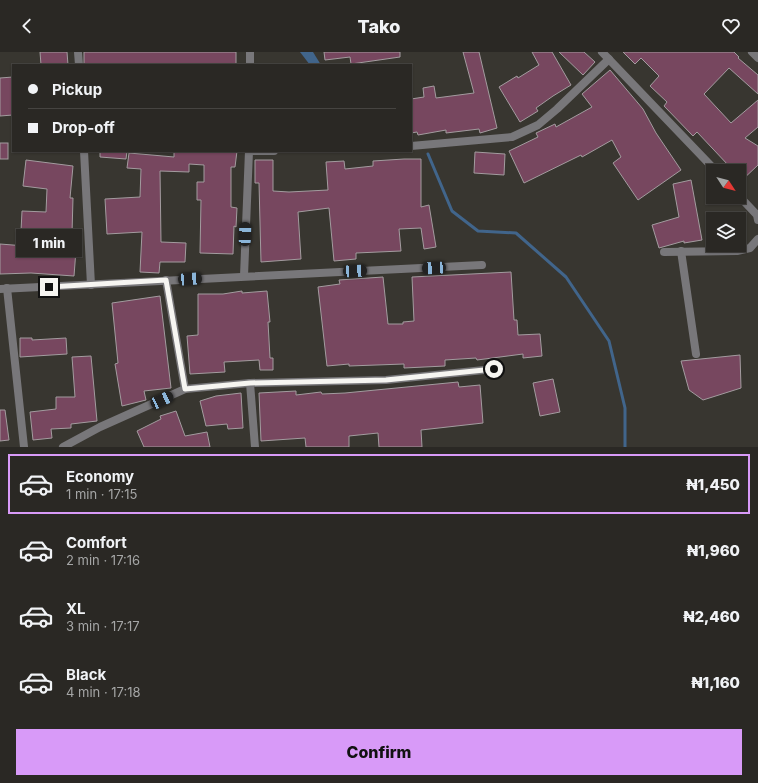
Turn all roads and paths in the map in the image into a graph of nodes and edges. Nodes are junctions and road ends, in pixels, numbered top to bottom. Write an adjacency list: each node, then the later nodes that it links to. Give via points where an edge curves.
1 (78, 52): 7 (street)
2 (250, 52): 8 (street)
3 (602, 52): 6 (street)
4 (752, 52): 5 (street)
5 (758, 58)
6 (609, 59): 9 (street, via 558,109 538,125 512,137); 12 (street)
7 (79, 64)
8 (250, 64)
9 (412, 146)
10 (84, 152): 21 (street)
11 (249, 152): 19 (street)
12 (709, 164)
13 (746, 203): 14 (street, via 757,215)
14 (758, 220)
15 (758, 239): 17 (street, via 750,248 738,251)
16 (664, 252): 17 (street)
17 (681, 252): 23 (street)
18 (482, 265): 19 (street)
19 (244, 276): 20 (street)
20 (166, 280): 21 (street); 26 (street)
21 (91, 285): 22 (street)
22 (3, 289): 27 (street)
23 (696, 354)
24 (494, 369): 25 (street, via 386,380)
25 (250, 383): 26 (street); 29 (street)
26 (185, 389): 28 (street, via 100,427)
27 (24, 447)
28 (63, 447)
29 (255, 447)

